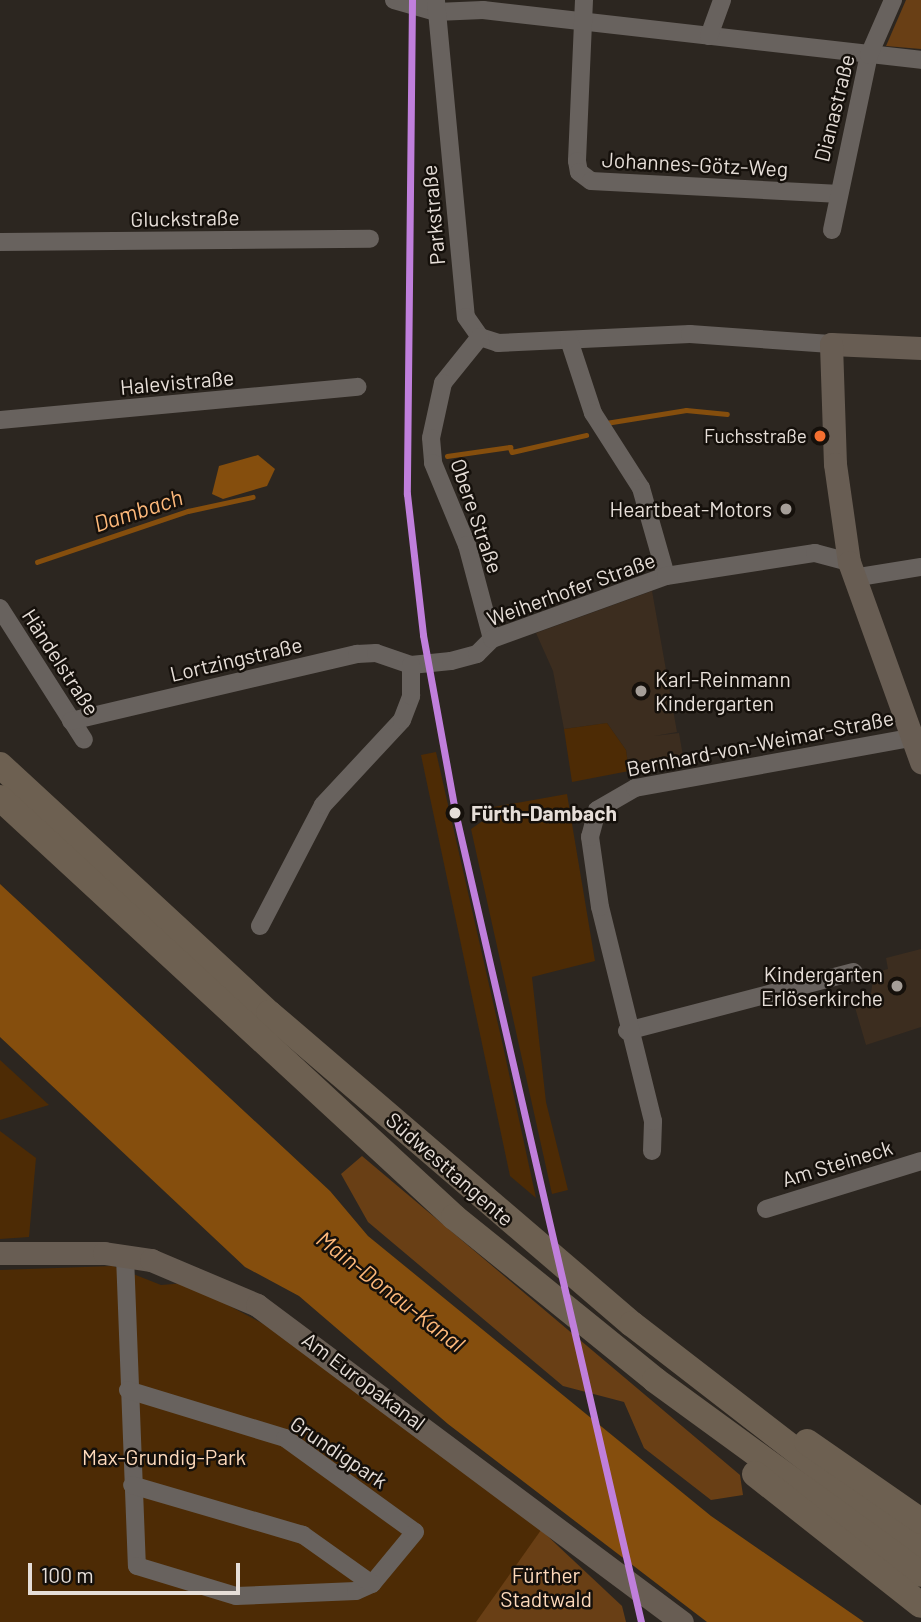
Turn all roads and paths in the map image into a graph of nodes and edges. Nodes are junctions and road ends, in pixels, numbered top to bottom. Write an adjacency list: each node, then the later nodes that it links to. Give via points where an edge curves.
1 (394, 0): 5 (street)
2 (584, 0): 6 (street)
3 (722, 0): 7 (street)
4 (893, 0): 8 (street, Dianastraße)
5 (436, 6): 6 (street); 14 (street, Parkstraße, via 466,317)
6 (581, 22): 7 (street); 10 (street, Johannes-Götz-Weg, via 578,161 579,172 592,181)
7 (709, 36): 8 (street)
8 (869, 55): 9 (street); 10 (street, Dianastraße)
9 (921, 60)
10 (836, 194): 11 (street, Dianastraße)
11 (832, 230)
12 (370, 239): 13 (street, Gluckstraße)
13 (0, 242)
14 (480, 337): 15 (street, via 498,343); 24 (street, Obere Straße, via 443,383 431,438 433,463 467,545)
15 (569, 340): 16 (street, via 690,334); 22 (street, via 593,413 641,488)
16 (831, 344): 17 (main road); 21 (main road, via 835,464)
17 (921, 348)
18 (357, 387): 19 (street, Halevistraße)
19 (0, 420)
20 (921, 567): 21 (street, Weiherhofer Straße)
21 (851, 570): 22 (street, Weiherhofer Straße, via 815,553); 27 (main road)
22 (666, 576): 24 (street, Weiherhofer Straße)
23 (0, 608): 26 (street, Händelstraße)
24 (492, 639): 25 (street, Weiherhofer Straße, via 477,654)
25 (411, 665): 26 (street, Lortzingstraße, via 376,653 356,654); 32 (street, via 411,696 402,720 323,805)
26 (71, 721): 28 (street, Händelstraße)
27 (911, 738): 29 (main road); 34 (street, Bernhard-von-Weimar-Straße, via 635,788 603,803 592,818 591,844)
28 (84, 740)
29 (921, 762)
30 (0, 765): 40 (highway, Südwesttangente, via 269,1013)
31 (0, 797): 41 (highway, Südwesttangente, via 454,1217)
32 (260, 926)
33 (853, 972): 34 (street)
34 (627, 1031): 35 (street, Bernhard-von-Weimar-Straße, via 653,1121)
35 (652, 1151)
36 (921, 1161): 37 (street, Am Steineck)
37 (766, 1209)
38 (0, 1253): 39 (main road, Am Europakanal)
39 (125, 1256): 42 (street); 49 (main road, Am Europakanal, via 209,1279 297,1331)
40 (689, 1371): 44 (highway, via 769,1416); 45 (highway, Südwesttangente)
41 (655, 1380): 46 (highway, Südwesttangente); 48 (highway, via 682,1414)
42 (128, 1391): 43 (street); 47 (street, Grundigpark, via 285,1438 415,1532)
43 (132, 1485): 47 (street, via 303,1535); 47 (street, via 137,1566 236,1596 356,1591)
44 (921, 1521)
45 (921, 1547)
46 (921, 1574)
47 (372, 1584)
48 (921, 1605)
49 (682, 1622)

